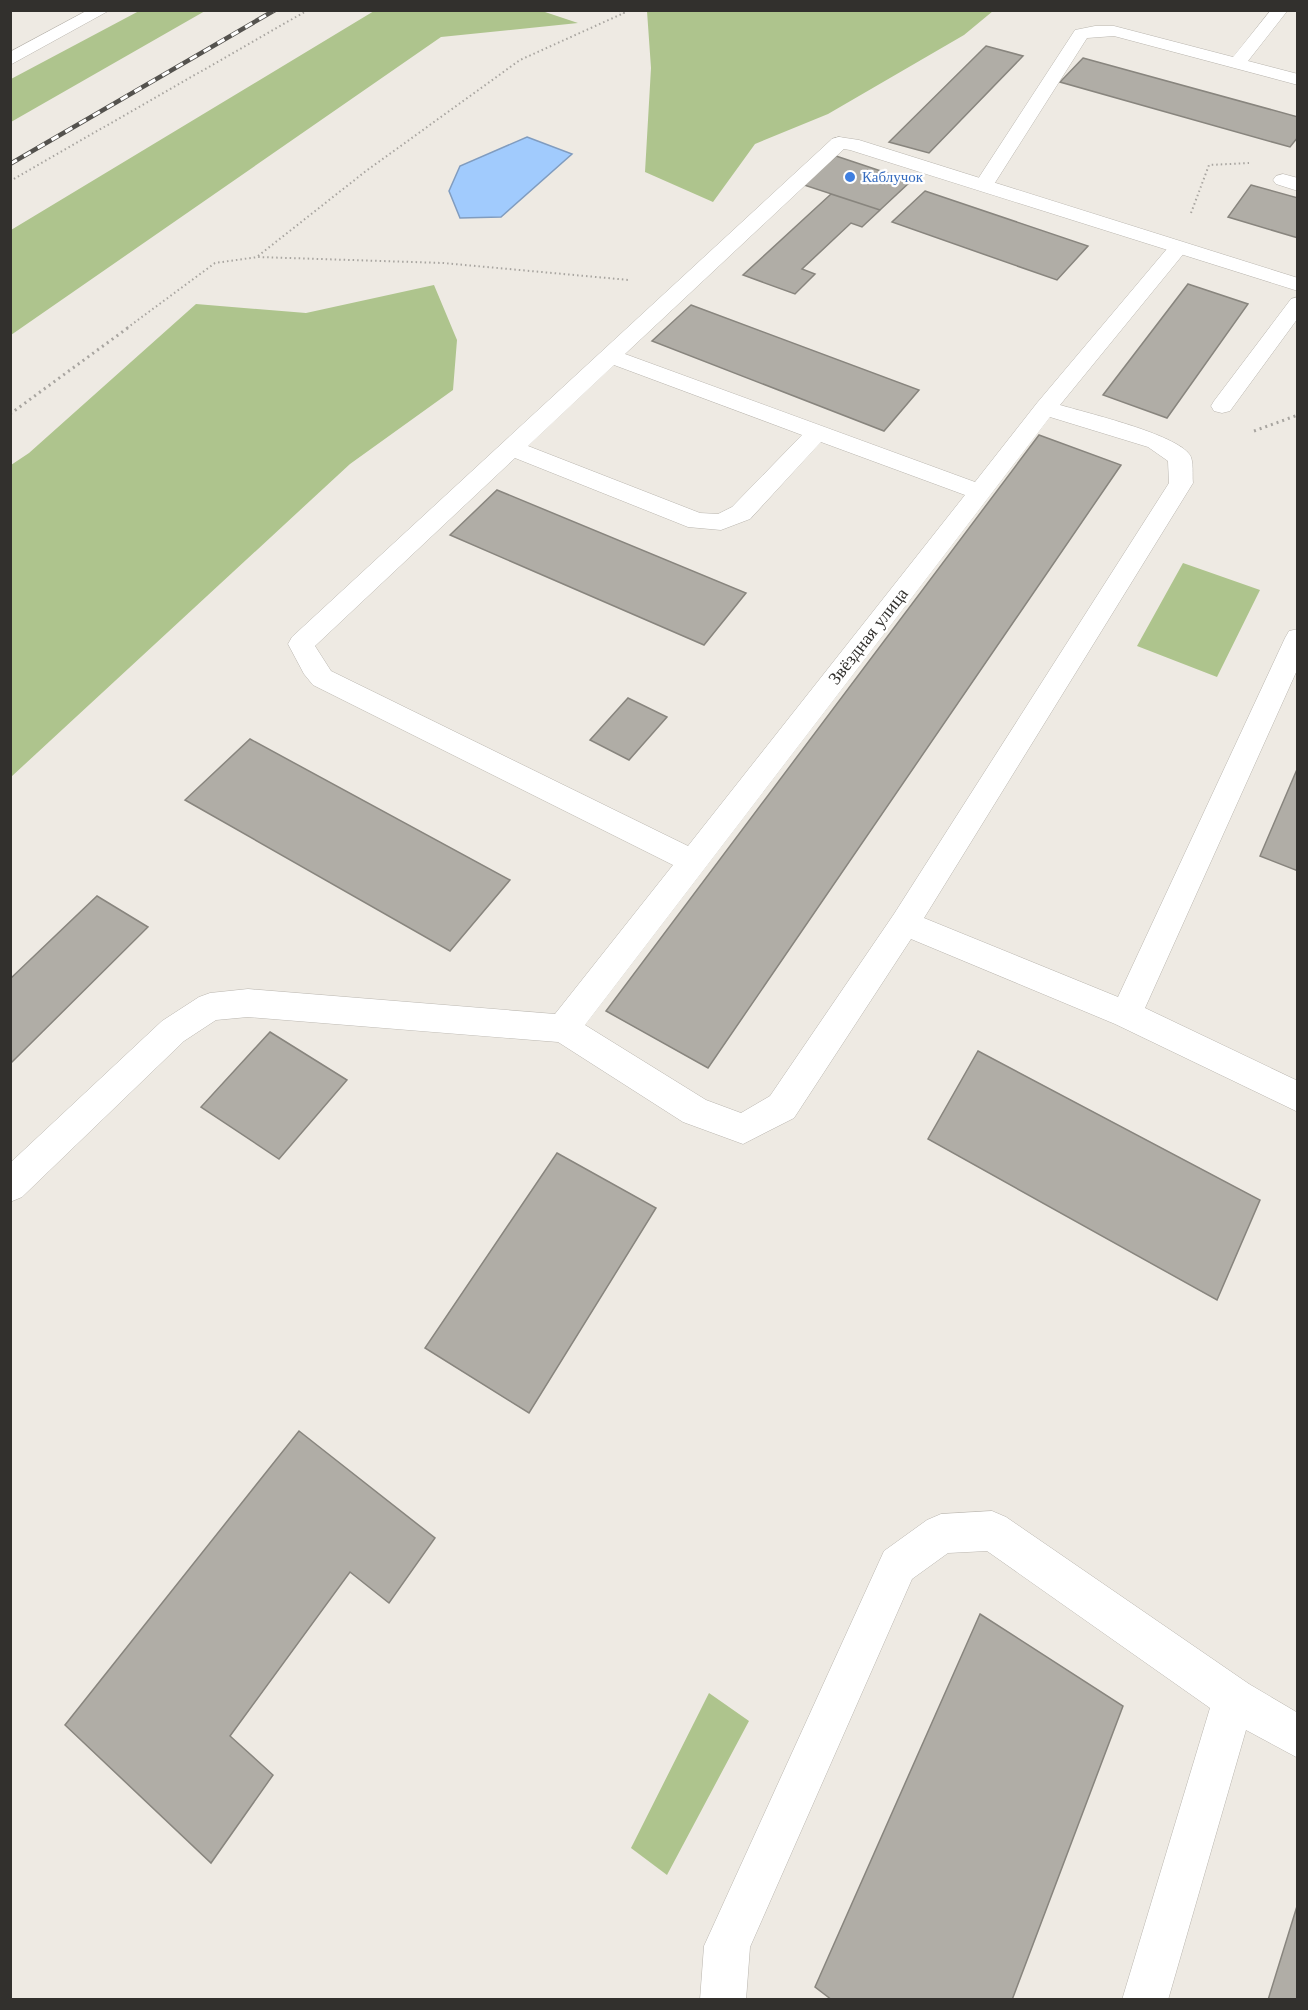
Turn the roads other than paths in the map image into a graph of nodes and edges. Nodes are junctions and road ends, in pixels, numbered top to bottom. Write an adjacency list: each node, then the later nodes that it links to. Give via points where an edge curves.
1 (102, 10): 3 (street)
2 (1280, 10): 4 (lane)
3 (10, 60)
4 (1237, 64): 5 (lane); 7 (lane, via 1114,31 1081,34)
5 (1298, 80)
6 (839, 143): 7 (street); 11 (lane)
7 (984, 185): 8 (street)
8 (1178, 248): 9 (street); 13 (lane, Звёздная улица)
9 (1298, 285)
10 (1298, 303): 12 (lane)
11 (610, 356): 14 (lane); 15 (lane)
12 (1222, 406)
13 (1045, 408): 16 (lane, Звёздная улица); 19 (lane, via 1156,442 1180,458 1181,483)
14 (817, 432): 15 (lane, via 741,513 721,522 697,521); 16 (lane)
15 (512, 448): 18 (lane, via 301,645 322,678)
16 (980, 492): 18 (lane, Звёздная улица)
17 (1298, 638): 20 (lane)
18 (693, 862): 21 (lane, Звёздная улица)
19 (905, 923): 20 (lane); 21 (lane, via 782,1107 743,1129 695,1111)
20 (1126, 1014): 22 (lane)
21 (563, 1029): 23 (lane, via 248,1003 210,1007 173,1031)
22 (1298, 1097)
23 (10, 1186)
24 (1234, 1699): 25 (lane); 26 (lane, via 992,1531 941,1534 898,1565 727,1946); 27 (lane)
25 (1298, 1737)
26 (723, 2000)
27 (1145, 2000)

